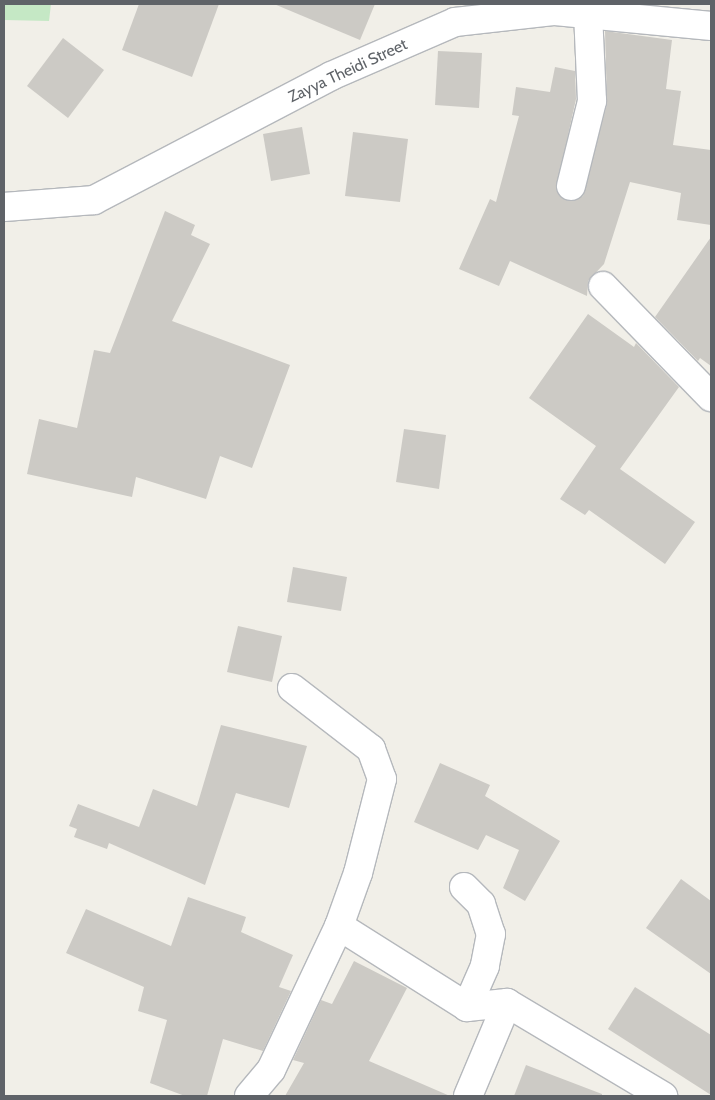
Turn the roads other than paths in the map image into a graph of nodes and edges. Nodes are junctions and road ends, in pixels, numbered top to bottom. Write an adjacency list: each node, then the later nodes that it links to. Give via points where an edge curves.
1 (588, 12): 2 (street, Zayya Theidi Street); 3 (street, via 592,100); 4 (street, Zayya Theidi Street, via 455,22 331,76 94,200)
2 (711, 26)
3 (571, 186)
4 (4, 207)
5 (604, 286): 6 (street)
6 (711, 397)
7 (292, 688): 9 (street, via 371,750 382,779 358,873)
8 (464, 887): 11 (street, via 481,904 491,934 484,966)
9 (338, 926): 11 (street); 12 (street, via 271,1070)
10 (507, 1003): 11 (street); 13 (street); 14 (street)
11 (467, 1007)
12 (250, 1096)
13 (468, 1096)
14 (663, 1096)

